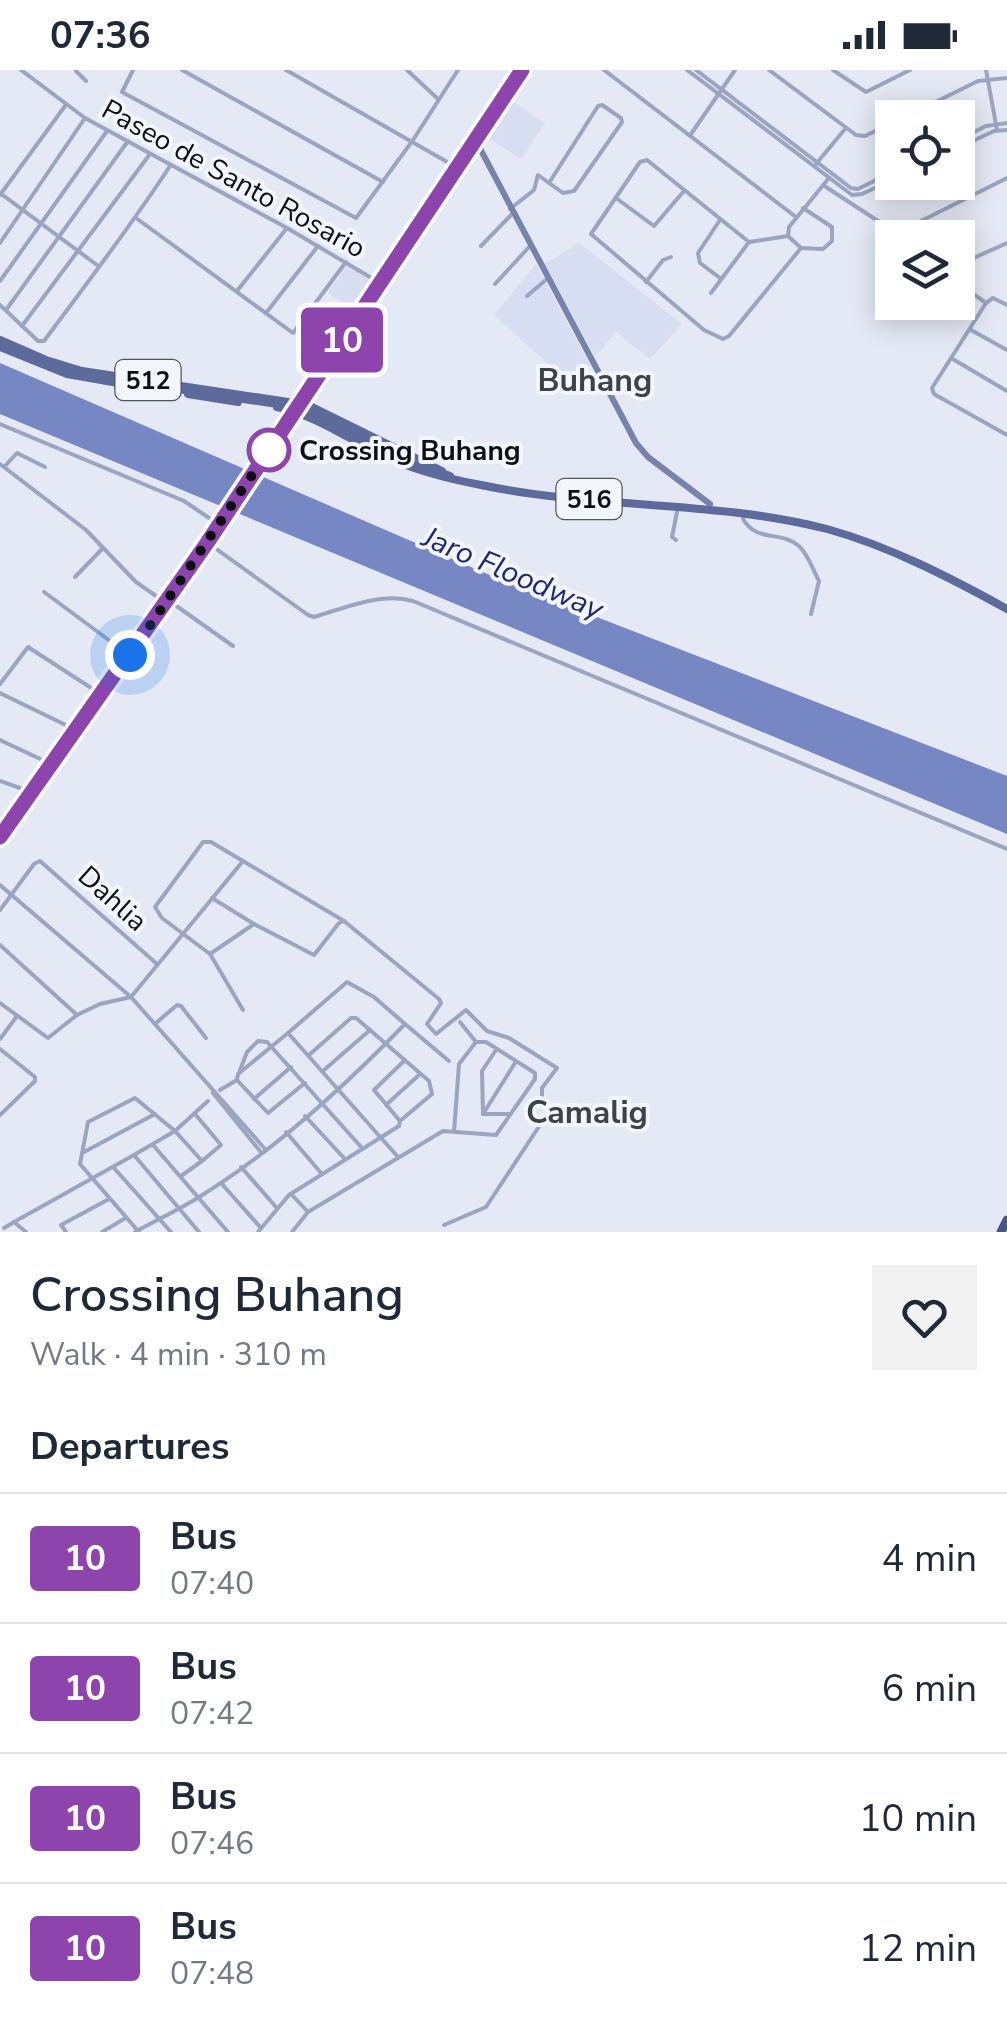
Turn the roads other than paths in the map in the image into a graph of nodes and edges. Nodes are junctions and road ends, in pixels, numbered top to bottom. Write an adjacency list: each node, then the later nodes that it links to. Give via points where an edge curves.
1 (21, 70): 18 (street, Paseo de Santo Rosario)
2 (36, 70): 18 (street)
3 (75, 70): 21 (street)
4 (132, 70): 46 (street, via 122,92 350,217 360,216)
5 (182, 70): 46 (street)
6 (286, 70): 36 (street)
7 (408, 70): 23 (street)
8 (458, 70): 23 (street)
9 (522, 70): 37 (main road)
10 (604, 70): 33 (street)
11 (687, 70): 22 (street)
12 (696, 70): 22 (street)
13 (736, 70): 22 (street)
14 (770, 70): 29 (street)
15 (833, 70): 16 (street, via 866,92)
16 (910, 70)
17 (986, 70): 19 (street)
18 (32, 77): 25 (street, Paseo de Santo Rosario)
19 (988, 78): 20 (street); 24 (street); 28 (street)
20 (1007, 78)
21 (86, 82)
22 (720, 91): 33 (street); 40 (street)
23 (438, 99): 36 (street)
24 (941, 100)
25 (65, 106): 26 (street, Paseo de Santo Rosario); 52 (street)
26 (85, 118): 32 (street, Paseo de Santo Rosario); 55 (street)
27 (1007, 122): 28 (street)
28 (997, 127): 31 (street); 34 (street); 35 (street)
29 (845, 130): 30 (street, via 864,136); 40 (street)
30 (875, 130)
31 (1007, 130)
32 (107, 131): 38 (street, Paseo de Santo Rosario); 63 (street)
33 (691, 134): 58 (street)
34 (975, 134)
35 (975, 139)
36 (413, 140): 42 (street); 46 (street)
37 (475, 140): 42 (main road); 57 (street)
38 (128, 142): 39 (street, Paseo de Santo Rosario); 65 (street)
39 (150, 154): 41 (street, Paseo de Santo Rosario); 74 (street)
40 (816, 165): 43 (street)
41 (170, 166): 59 (street); 64 (street, Paseo de Santo Rosario)
42 (456, 167): 83 (main road)
43 (830, 176): 48 (street); 51 (street)
44 (1007, 178): 62 (street)
45 (875, 180): 51 (street)
46 (383, 182)
47 (549, 182): 47 (street, via 598,106 621,118 574,191 564,193); 57 (street, via 538,174 536,192)
48 (823, 185): 54 (street); 56 (street)
49 (875, 185): 51 (street)
50 (684, 191): 53 (street, via 654,226); 53 (street, via 644,160); 60 (street)
51 (852, 192): 56 (street)
52 (0, 194): 55 (street)
53 (616, 198): 82 (street, via 592,236)
54 (803, 208): 58 (street); 73 (street, via 834,232 827,247)
55 (24, 210): 63 (street); 68 (street)
56 (861, 210): 61 (street)
57 (511, 211): 71 (street); 72 (street)
58 (796, 216): 66 (street)
59 (136, 218): 78 (street); 85 (street)
60 (720, 220): 67 (street); 80 (street, via 698,253 700,263)
61 (877, 220)
62 (924, 220)
63 (41, 222): 65 (street); 81 (street)
64 (286, 228): 70 (street, Paseo de Santo Rosario); 85 (street)
65 (58, 236): 74 (street); 91 (street)
66 (788, 236): 67 (street); 73 (street)
67 (749, 242): 80 (street)
68 (0, 243)
69 (1007, 243): 76 (street)
70 (318, 246): 77 (street, Paseo de Santo Rosario); 92 (street)
71 (481, 246)
72 (530, 247): 79 (street); 84 (street)
73 (801, 248): 82 (street, via 723,339)
74 (76, 250): 78 (street); 93 (street)
75 (671, 257): 82 (street)
76 (975, 257)
77 (346, 262): 83 (street, Paseo de Santo Rosario); 92 (street, via 295,333)
78 (98, 265): 93 (street, via 42,342)
79 (548, 278): 88 (street); 114 (street, via 642,450)
80 (720, 278): 86 (street)
81 (0, 281)
82 (646, 282)
83 (380, 283): 100 (main road)
84 (496, 284)
85 (237, 291): 92 (street)
86 (711, 293)
87 (975, 295): 89 (street)
88 (528, 296)
89 (986, 303): 90 (street); 94 (street)
90 (1007, 305)
91 (3, 307): 93 (street)
92 (266, 313)
93 (22, 326)
94 (972, 330): 97 (street); 98 (street)
95 (0, 340): 99 (main road, 512)
96 (0, 348): 99 (main road, 512, via 67,374)
97 (1007, 350)
98 (951, 358): 101 (street); 110 (street, via 934,394)
99 (107, 378): 102 (main road, 512); 104 (main road, 512); 113 (main road, 512, bridge, via 303,408)
100 (310, 389): 102 (main road); 103 (main road); 105 (main road)
101 (1007, 392)
102 (284, 399): 103 (main road, 512)
103 (301, 403): 105 (main road, 516); 106 (main road)
104 (272, 407): 106 (main road, 512); 109 (main road)
105 (322, 410): 113 (main road, 516)
106 (294, 412): 107 (main road, 516); 109 (main road)
107 (312, 417): 109 (main road); 113 (main road, 516, via 400,464)
108 (0, 424): 118 (street, via 184,501)
109 (286, 425): 118 (main road)
110 (1007, 435)
111 (2, 466): 112 (street, via 17,452); 121 (street)
112 (46, 467)
113 (450, 476): 115 (main road, 516, via 516,492)
114 (710, 504): 116 (main road)
115 (678, 507): 116 (main road, 516); 119 (street)
116 (730, 512): 117 (main road); 125 (main road, 516, via 857,538)
117 (743, 520): 126 (street, via 764,536 783,536 802,549 819,582)
118 (220, 523): 120 (main road)
119 (676, 540)
120 (207, 543): 124 (main road); 138 (street, via 308,615 363,602 413,601)
121 (103, 548): 122 (street); 124 (street)
122 (75, 576)
123 (44, 592): 128 (street)
124 (167, 602): 127 (street); 128 (main road)
125 (1007, 609)
126 (811, 614)
127 (234, 646)
128 (130, 655): 131 (main road)
129 (0, 684): 131 (street, via 28,647)
130 (0, 694): 132 (street)
131 (102, 695): 132 (main road)
132 (76, 730): 134 (main road)
133 (0, 740): 134 (street)
134 (51, 764): 136 (main road)
135 (0, 780): 136 (street)
136 (31, 792): 137 (main road)
137 (1, 833)
138 (1007, 849)
139 (242, 861): 142 (street); 144 (street); 146 (street, via 211,842 194,852 156,907)
140 (0, 885): 141 (street)
141 (11, 894): 143 (street); 149 (street, Dahlia, via 40,861); 150 (street)
142 (212, 898): 145 (street); 146 (street)
143 (0, 910)
144 (344, 921): 145 (street, via 311,956); 217 (street, via 440,998 427,1024 436,1034 466,1010 487,1031 557,1068 532,1113 540,1125 494,1198)
145 (254, 924): 148 (street)
146 (183, 933): 148 (street); 149 (street)
147 (0, 945): 153 (street)
148 (210, 954): 152 (street)
149 (157, 965): 150 (street)
150 (131, 997): 153 (street); 156 (street)
151 (0, 1003): 154 (street)
152 (243, 1010)
153 (77, 1015): 154 (street, via 48,1038)
154 (17, 1016): 161 (street)
155 (460, 1022): 162 (street)
156 (156, 1023): 160 (street, via 178,1004); 195 (street)
157 (405, 1024): 159 (street, via 347,982); 163 (street); 169 (street)
158 (370, 1030): 163 (street); 167 (street, via 354,1017); 172 (street)
159 (288, 1032): 164 (street); 167 (street)
160 (206, 1038)
161 (0, 1040)
162 (476, 1042): 166 (street); 191 (street, via 459,1064)
163 (385, 1043): 168 (street); 176 (street)
164 (272, 1046): 171 (street); 174 (street); 174 (street, via 255,1042)
165 (0, 1049): 186 (street, via 35,1077)
166 (496, 1050): 170 (street); 184 (street, via 482,1071)
167 (309, 1055): 172 (street)
168 (406, 1060): 173 (street); 181 (street, via 374,1090)
169 (449, 1060)
170 (516, 1062): 184 (street); 185 (street, via 535,1074)
171 (291, 1067): 175 (street); 178 (street)
172 (323, 1071): 176 (street)
173 (420, 1074): 181 (street); 188 (street, via 432,1094)
174 (238, 1077): 177 (street); 178 (street)
175 (305, 1083): 178 (street, via 268,1113); 180 (street)
176 (338, 1088): 180 (street); 192 (street)
177 (220, 1090)
178 (254, 1099)
179 (208, 1101): 183 (street)
180 (321, 1102): 187 (street); 194 (street)
181 (386, 1105): 188 (street)
182 (155, 1114): 189 (street); 196 (street); 196 (street, via 131,1098 88,1122)
183 (194, 1114): 189 (street); 200 (street, via 220,1146)
184 (483, 1114): 185 (street)
185 (510, 1114): 191 (street, via 496,1135)
186 (0, 1115)
187 (305, 1116): 190 (street); 199 (street)
188 (400, 1121): 192 (street)
189 (175, 1131): 193 (street); 200 (street)
190 (286, 1132): 195 (street); 203 (street)
191 (454, 1132): 198 (street, via 443,1130)
192 (382, 1136): 194 (street); 198 (street)
193 (153, 1145): 197 (street); 204 (street)
194 (362, 1148): 199 (street)
195 (263, 1151): 202 (street)
196 (82, 1153): 205 (street, via 79,1162)
197 (134, 1155): 201 (street); 211 (street)
198 (398, 1157): 212 (street)
199 (344, 1158): 203 (street)
200 (202, 1161): 204 (street)
201 (113, 1167): 205 (street); 214 (street)
202 (241, 1167): 206 (street); 210 (street)
203 (321, 1173): 207 (street)
204 (182, 1176): 208 (street)
205 (91, 1179): 209 (street); 216 (street)
206 (220, 1183): 208 (street); 219 (street)
207 (291, 1194): 210 (street); 212 (street)
208 (198, 1198): 211 (street); 226 (street)
209 (109, 1199): 213 (street); 221 (street, via 61,1225)
210 (276, 1207): 219 (street)
211 (179, 1209): 214 (street); 225 (street)
212 (308, 1212): 227 (street)
213 (126, 1218): 222 (street); 223 (street)
214 (159, 1219): 223 (street); 224 (street)
215 (1007, 1220): 228 (highway)
216 (14, 1222): 218 (street); 220 (street)
217 (444, 1225)
218 (4, 1228)
219 (259, 1230)
220 (26, 1232)
221 (66, 1232)
222 (102, 1232)
223 (137, 1232)
224 (171, 1232)
225 (199, 1232)
226 (228, 1232)
227 (292, 1232)
228 (1001, 1232)

